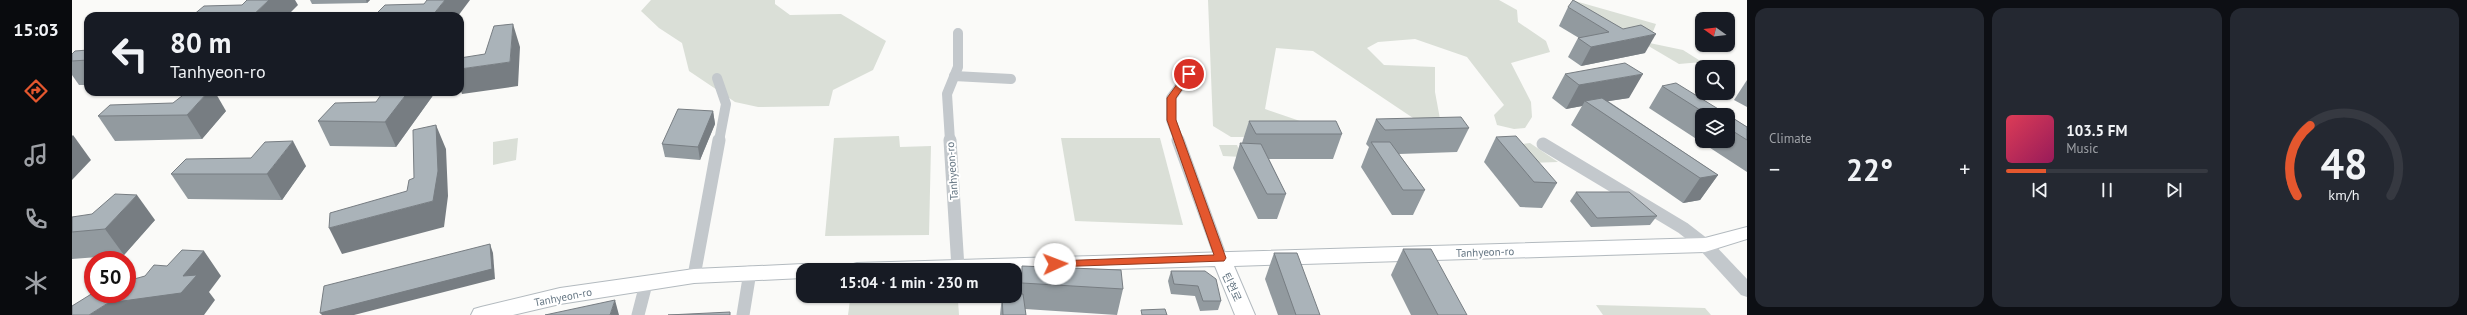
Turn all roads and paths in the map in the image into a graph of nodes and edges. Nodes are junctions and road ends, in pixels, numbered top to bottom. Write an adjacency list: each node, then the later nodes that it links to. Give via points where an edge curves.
1 (958, 33): 3 (street, Tanhyeon-ro, via 958,67)
2 (1189, 74): 9 (street, via 1172,98 1171,120)
3 (954, 76): 5 (street); 10 (street, Tanhyeon-ro, via 946,94)
4 (717, 78): 14 (street, via 726,104)
5 (1011, 79)
6 (1543, 144): 8 (street, via 1683,228)
7 (1747, 232): 8 (main road, Tanhyeon-ro)
8 (1705, 245): 9 (main road, Tanhyeon-ro); 16 (street)
9 (1221, 258): 11 (main road, Tanhyeon-ro); 20 (main road, 탄현로)
10 (958, 263)
11 (1022, 266)
12 (796, 271): 13 (main road, Tanhyeon-ro)
13 (750, 272): 14 (main road, Tanhyeon-ro); 19 (street)
14 (694, 276): 15 (main road, Tanhyeon-ro)
15 (646, 284): 17 (main road, Tanhyeon-ro, via 560,296); 18 (street)
16 (1747, 290)
17 (481, 315)
18 (638, 315)
19 (743, 315)
20 (1245, 315)

